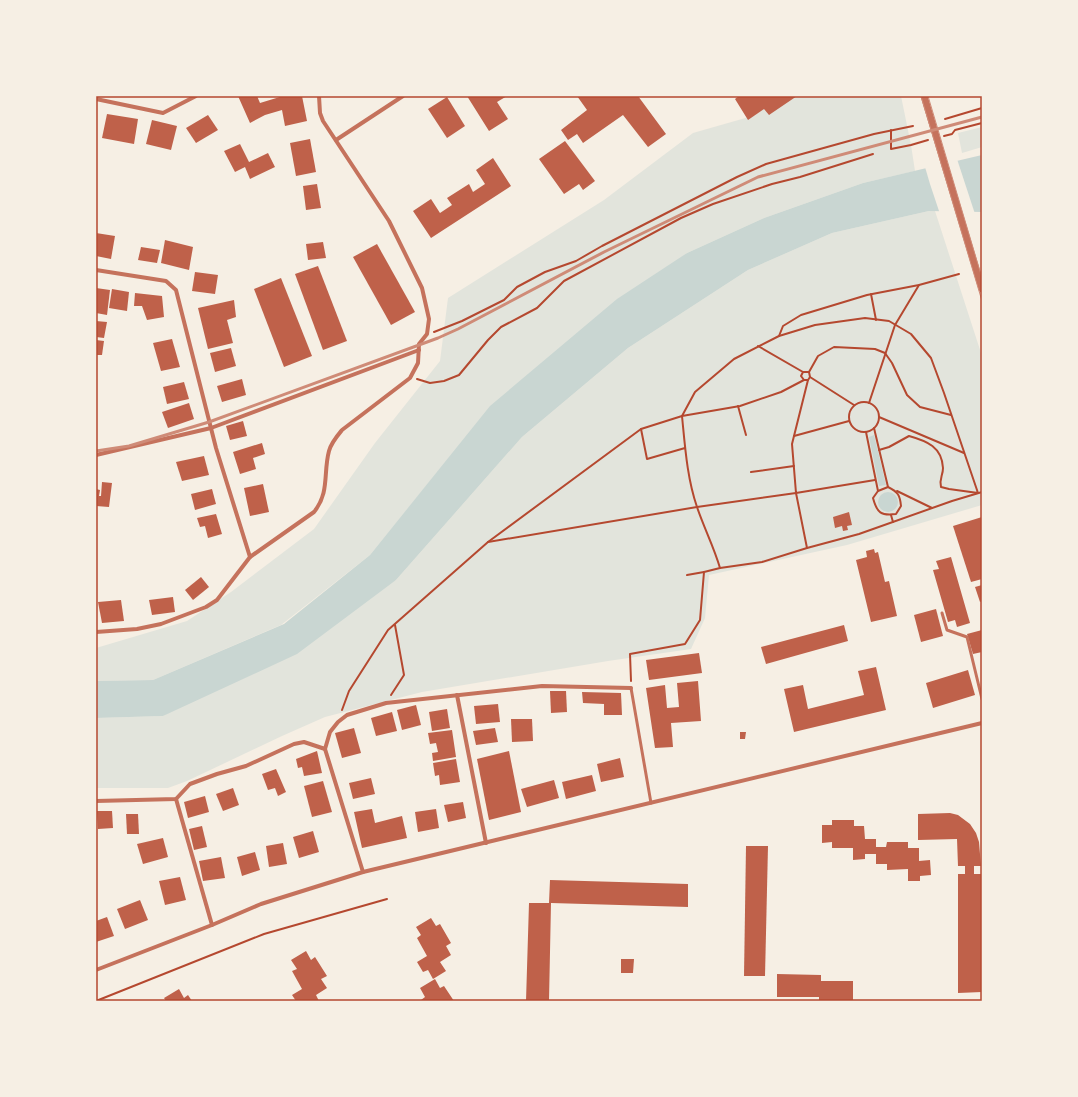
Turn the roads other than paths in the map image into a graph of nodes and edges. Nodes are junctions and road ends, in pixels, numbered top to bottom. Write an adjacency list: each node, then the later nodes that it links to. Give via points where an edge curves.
1 (196, 96): 4 (street, via 163,113)
2 (318, 96): 6 (street, via 323,121)
3 (403, 96): 6 (street)
4 (96, 99)
5 (925, 99): 8 (street)
6 (336, 140): 9 (street, via 388,221 422,288 429,319 427,334 419,344)
7 (96, 270): 10 (street, via 166,281 176,290)
8 (982, 289)
9 (419, 350): 10 (street); 12 (street, via 418,363 410,378 342,430 334,440 329,451 324,493 314,512)
10 (211, 428): 11 (street); 12 (street)
11 (96, 455)
12 (250, 557): 14 (street, via 217,600 206,608 161,624 137,629)
13 (942, 612): 17 (lane, via 947,630 967,637)
14 (96, 632)
15 (632, 688): 16 (street, via 542,686); 22 (lane)
16 (457, 695): 19 (street, via 386,703 348,715 330,732); 23 (street)
17 (982, 699)
18 (982, 723): 22 (street)
19 (325, 749): 20 (street, via 304,742 294,744 246,766 190,784); 24 (street)
20 (176, 799): 21 (street); 25 (street)
21 (96, 801)
22 (651, 803): 23 (street)
23 (486, 843): 24 (street)
24 (363, 872): 25 (street, via 261,904)
25 (212, 925): 26 (street)
26 (96, 970)

